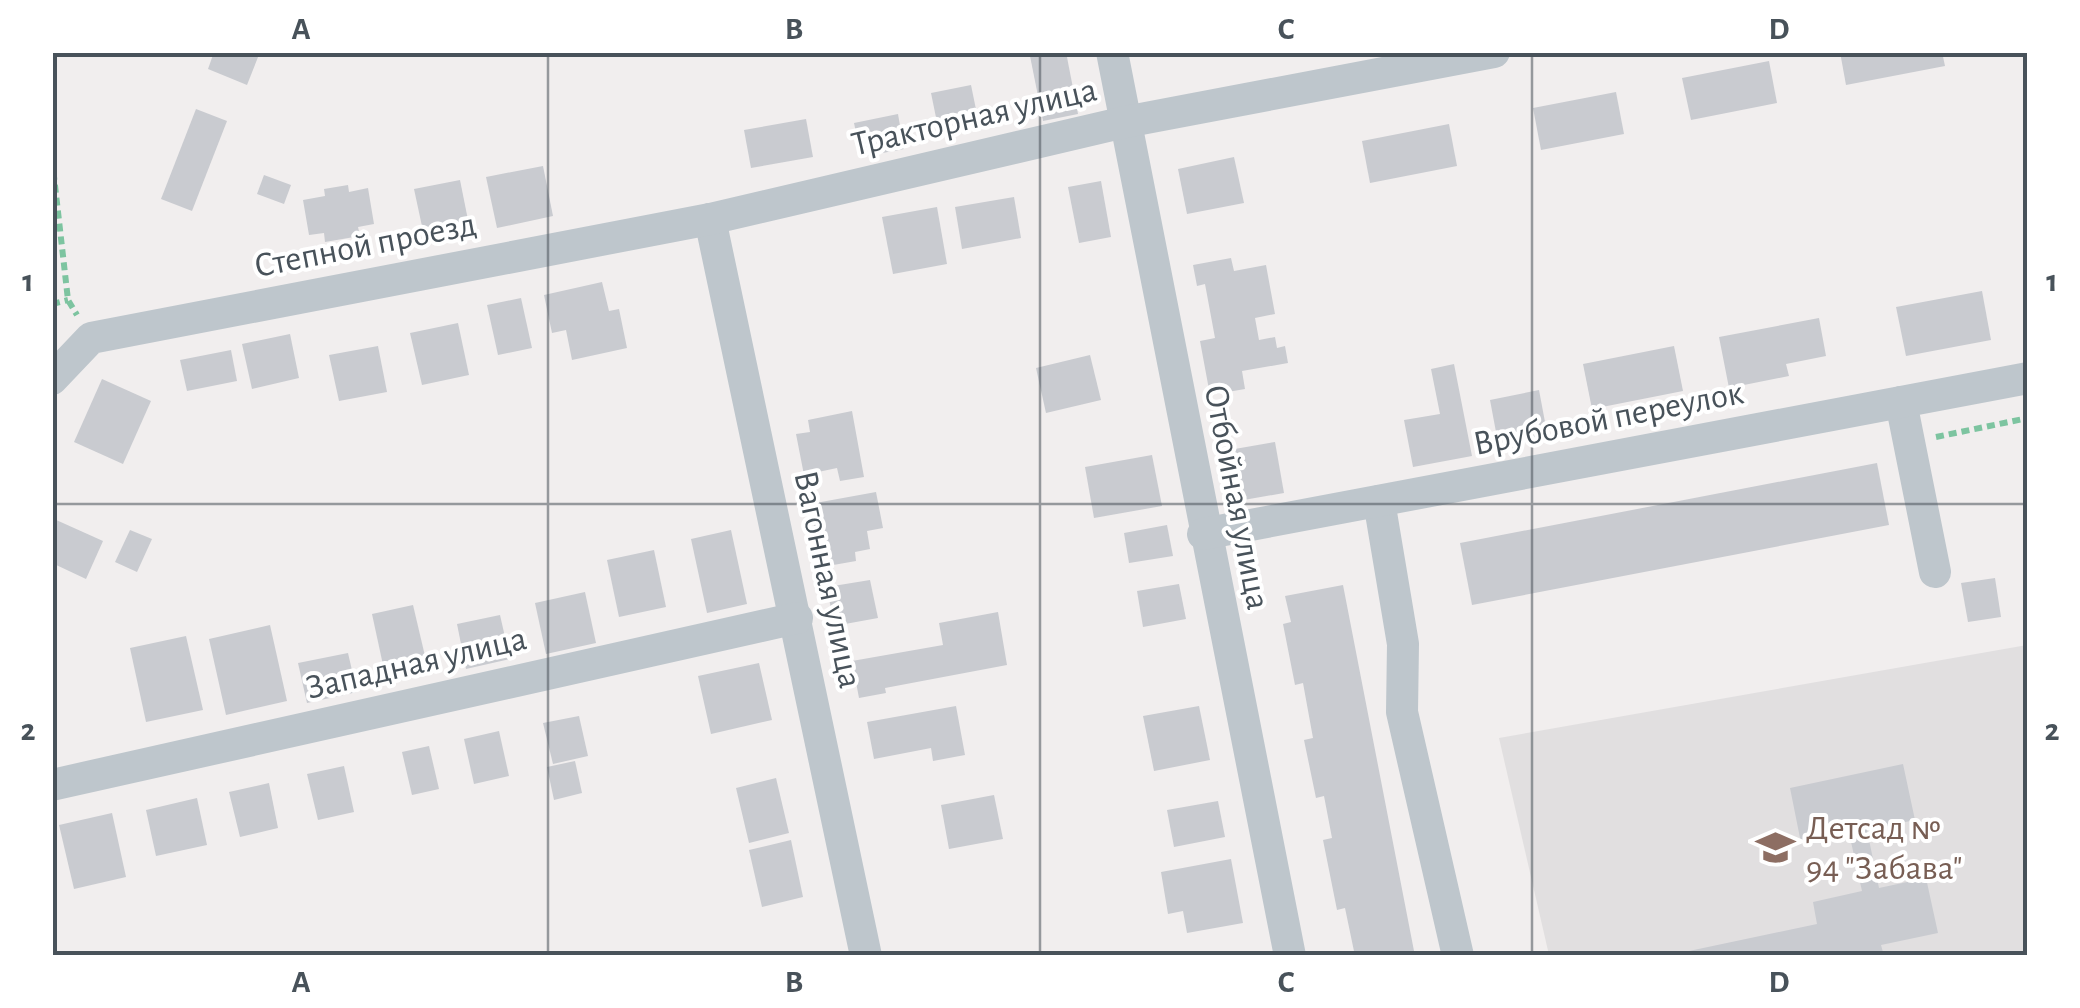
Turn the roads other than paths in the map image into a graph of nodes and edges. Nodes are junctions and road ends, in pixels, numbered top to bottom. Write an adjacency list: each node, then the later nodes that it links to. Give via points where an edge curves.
1 (1112, 52): 3 (street, Отбойная улица)
2 (1494, 52): 3 (street, Тракторная улица)
3 (1125, 122): 4 (street, Тракторная улица); 9 (street, Отбойная улица)
4 (710, 219): 6 (street, Степной проезд, via 90,338); 11 (street, Вагонная улица)
5 (2028, 378): 7 (street, Врубовой переулок)
6 (52, 379)
7 (1901, 402): 8 (street, Врубовой переулок); 10 (street)
8 (1380, 501): 9 (street, Врубовой переулок); 15 (street, via 1403,644 1402,712)
9 (1203, 534): 14 (street, Отбойная улица)
10 (1935, 572)
11 (797, 618): 12 (street, Западная улица); 13 (street, Вагонная улица)
12 (52, 785)
13 (866, 956)
14 (1290, 956)
15 (1458, 956)

